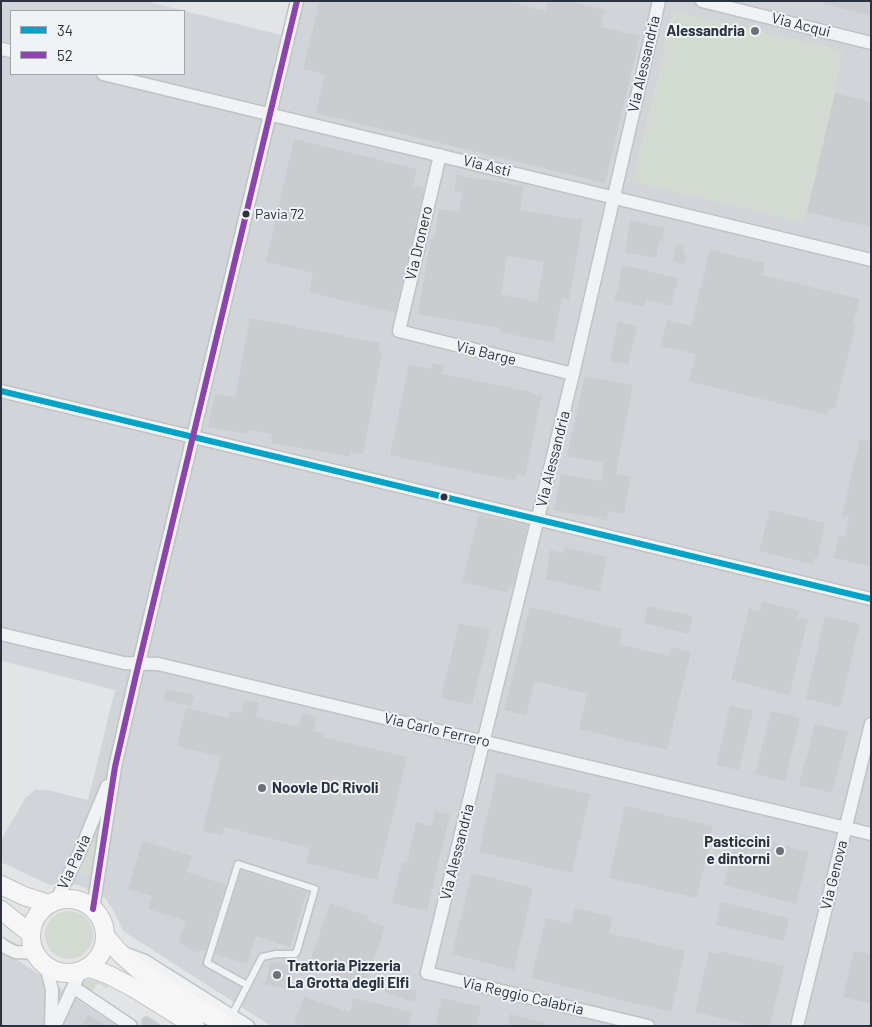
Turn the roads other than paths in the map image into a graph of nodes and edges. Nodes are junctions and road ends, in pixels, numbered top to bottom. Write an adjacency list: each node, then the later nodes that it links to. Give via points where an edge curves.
1 (297, 1): 6 (street, Via Pavia)
2 (659, 1): 8 (street, Via Alessandria)
3 (702, 1): 4 (street, Via Acqui)
4 (871, 43)
5 (108, 75): 6 (street, Via Asti)
6 (270, 114): 7 (street, Via Asti); 13 (street, Via Pavia)
7 (440, 155): 8 (street, Via Asti); 10 (street, Via Dronero)
8 (614, 197): 9 (street, Via Asti); 11 (street, Via Alessandria)
9 (871, 260)
10 (399, 331): 11 (street, Via Barge)
11 (573, 374): 14 (street, Via Alessandria)
12 (1, 390): 13 (street)
13 (193, 437): 14 (street); 17 (street, Via Pavia)
14 (538, 520): 15 (street); 19 (street, Via Alessandria)
15 (871, 599)
16 (1, 634): 17 (street, Via Carlo Ferrero, via 124,663)
17 (138, 663): 19 (street, Via Carlo Ferrero, via 158,664); 20 (street, Via Pavia)
18 (871, 724): 21 (street, Via Genova)
19 (484, 741): 21 (street, Via Carlo Ferrero); 32 (street, Via Alessandria)
20 (115, 767): 24 (street, Via Pavia, via 78,856); 25 (street, Via Pavia)
21 (845, 828): 22 (street, Via Carlo Ferrero); 42 (street, Via Genova)
22 (871, 834)
23 (1, 885): 24 (main road, via 24,896)
24 (53, 902): 25 (main road, via 76,900); 27 (main road, via 40,912)
25 (93, 909): 28 (main road, via 104,926)
26 (1, 910): 27 (main road)
27 (31, 934): 30 (main road, via 32,945)
28 (105, 936): 31 (main road, via 97,959); 35 (main road, via 139,970)
29 (1, 944): 30 (street)
30 (41, 959): 31 (main road, via 57,971 69,973); 36 (street, via 52,990)
31 (84, 969): 34 (street); 39 (main road, via 109,975)
32 (427, 973): 41 (street, Via Reggio Calabria)
33 (247, 985): 33 (lane, via 262,957 295,954 315,889 238,864 207,963); 35 (lane)
34 (73, 986): 37 (street); 38 (street)
35 (229, 1021): 40 (street)
36 (51, 1026)
37 (55, 1026)
38 (131, 1026)
39 (195, 1026)
40 (248, 1026)
41 (648, 1026)
42 (797, 1026)

